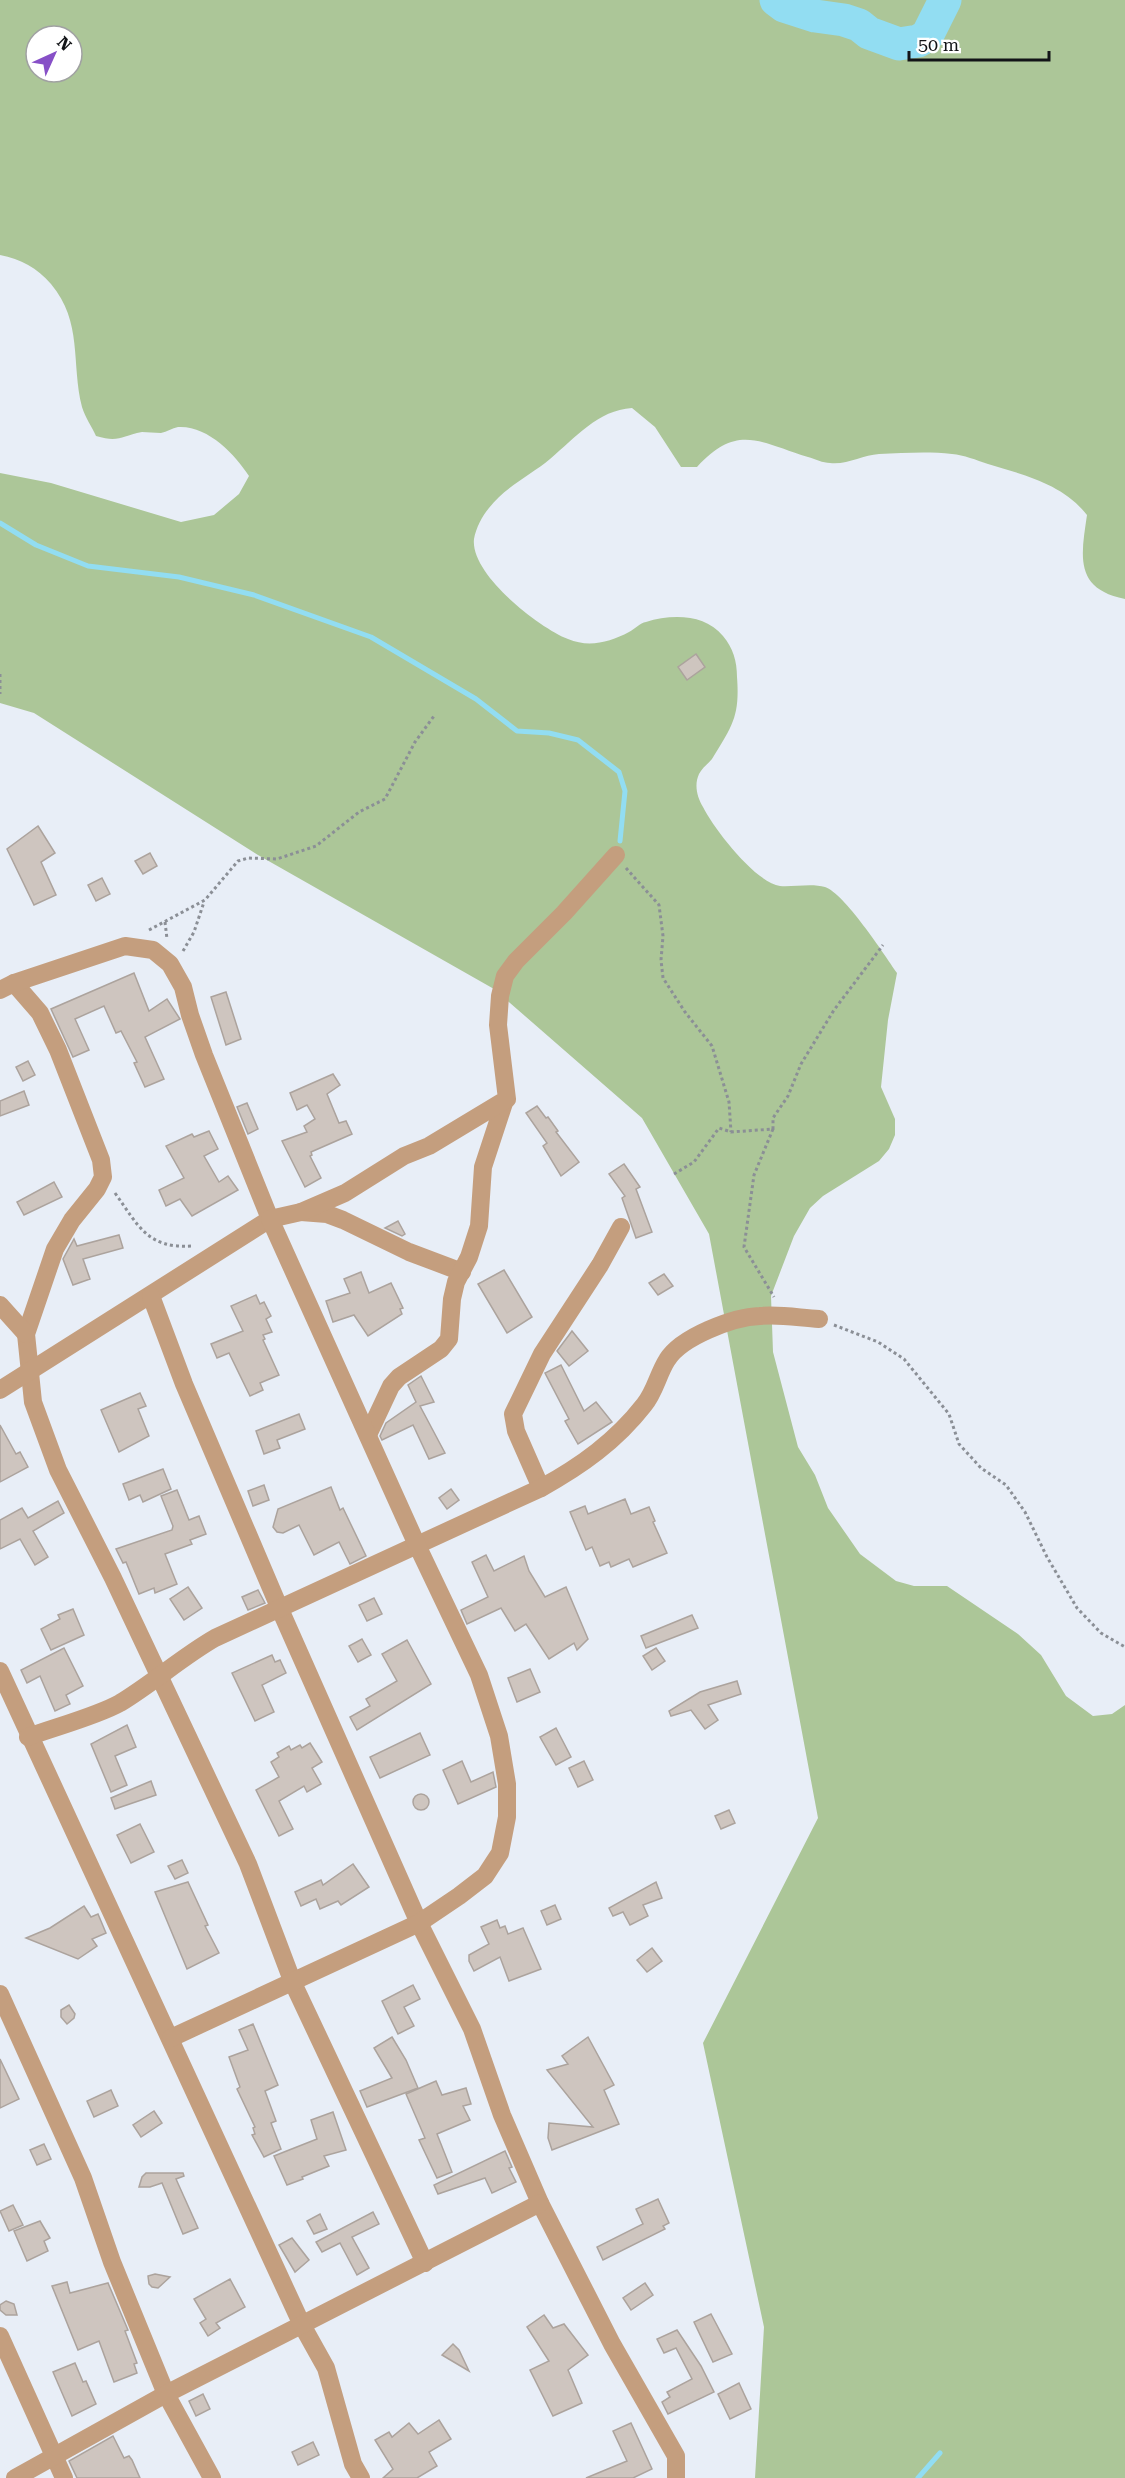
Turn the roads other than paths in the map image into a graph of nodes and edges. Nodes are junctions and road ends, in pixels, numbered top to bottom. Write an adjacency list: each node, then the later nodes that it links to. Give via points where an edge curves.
1 (616, 855): 3 (street, via 505,976 498,1024)
2 (7, 987): 5 (street, via 125,946 153,950 170,964 183,987 204,1054); 11 (street, via 40,1013 96,1144 103,1177 55,1249)
3 (505, 1100): 4 (street, via 345,1193); 7 (street, via 483,1167 479,1226)
4 (302, 1212): 5 (street); 7 (street, via 344,1220 409,1252)
5 (270, 1220): 8 (street); 14 (street)
6 (621, 1227): 15 (street, via 542,1354 513,1414 516,1431)
7 (462, 1272): 14 (street, via 452,1299 447,1344 391,1386)
8 (151, 1296): 12 (street); 17 (street)
9 (0, 1305): 11 (street)
10 (819, 1319): 15 (street, via 743,1319 680,1346 667,1359 646,1404 615,1438 578,1468)
11 (26, 1334): 12 (street)
12 (30, 1370): 13 (street); 19 (street, via 33,1402 58,1470)
13 (0, 1390)
14 (368, 1435): 16 (street)
15 (541, 1488): 16 (street)
16 (417, 1545): 17 (street); 21 (street, via 479,1675 499,1736 507,1784 507,1817 500,1853 485,1876)
17 (279, 1607): 19 (street, via 196,1649); 21 (street)
18 (0, 1671): 20 (street)
19 (160, 1677): 20 (street, via 117,1704); 22 (street, via 248,1864)
20 (28, 1737): 24 (street)
21 (419, 1923): 22 (street); 25 (street, via 472,2029 502,2115)
22 (293, 1983): 24 (street); 26 (street)
23 (0, 1994): 29 (street, via 83,2178 112,2262)
24 (171, 2038): 27 (street)
25 (540, 2203): 26 (street); 35 (street, via 612,2344 676,2456)
26 (425, 2263): 27 (street)
27 (302, 2325): 29 (street); 34 (street, via 326,2368 353,2464)
28 (0, 2336): 30 (street)
29 (166, 2394): 30 (street); 33 (street)
30 (53, 2455): 31 (street); 32 (street)
31 (15, 2478)
32 (64, 2478)
33 (212, 2478)
34 (361, 2478)
35 (676, 2478)

